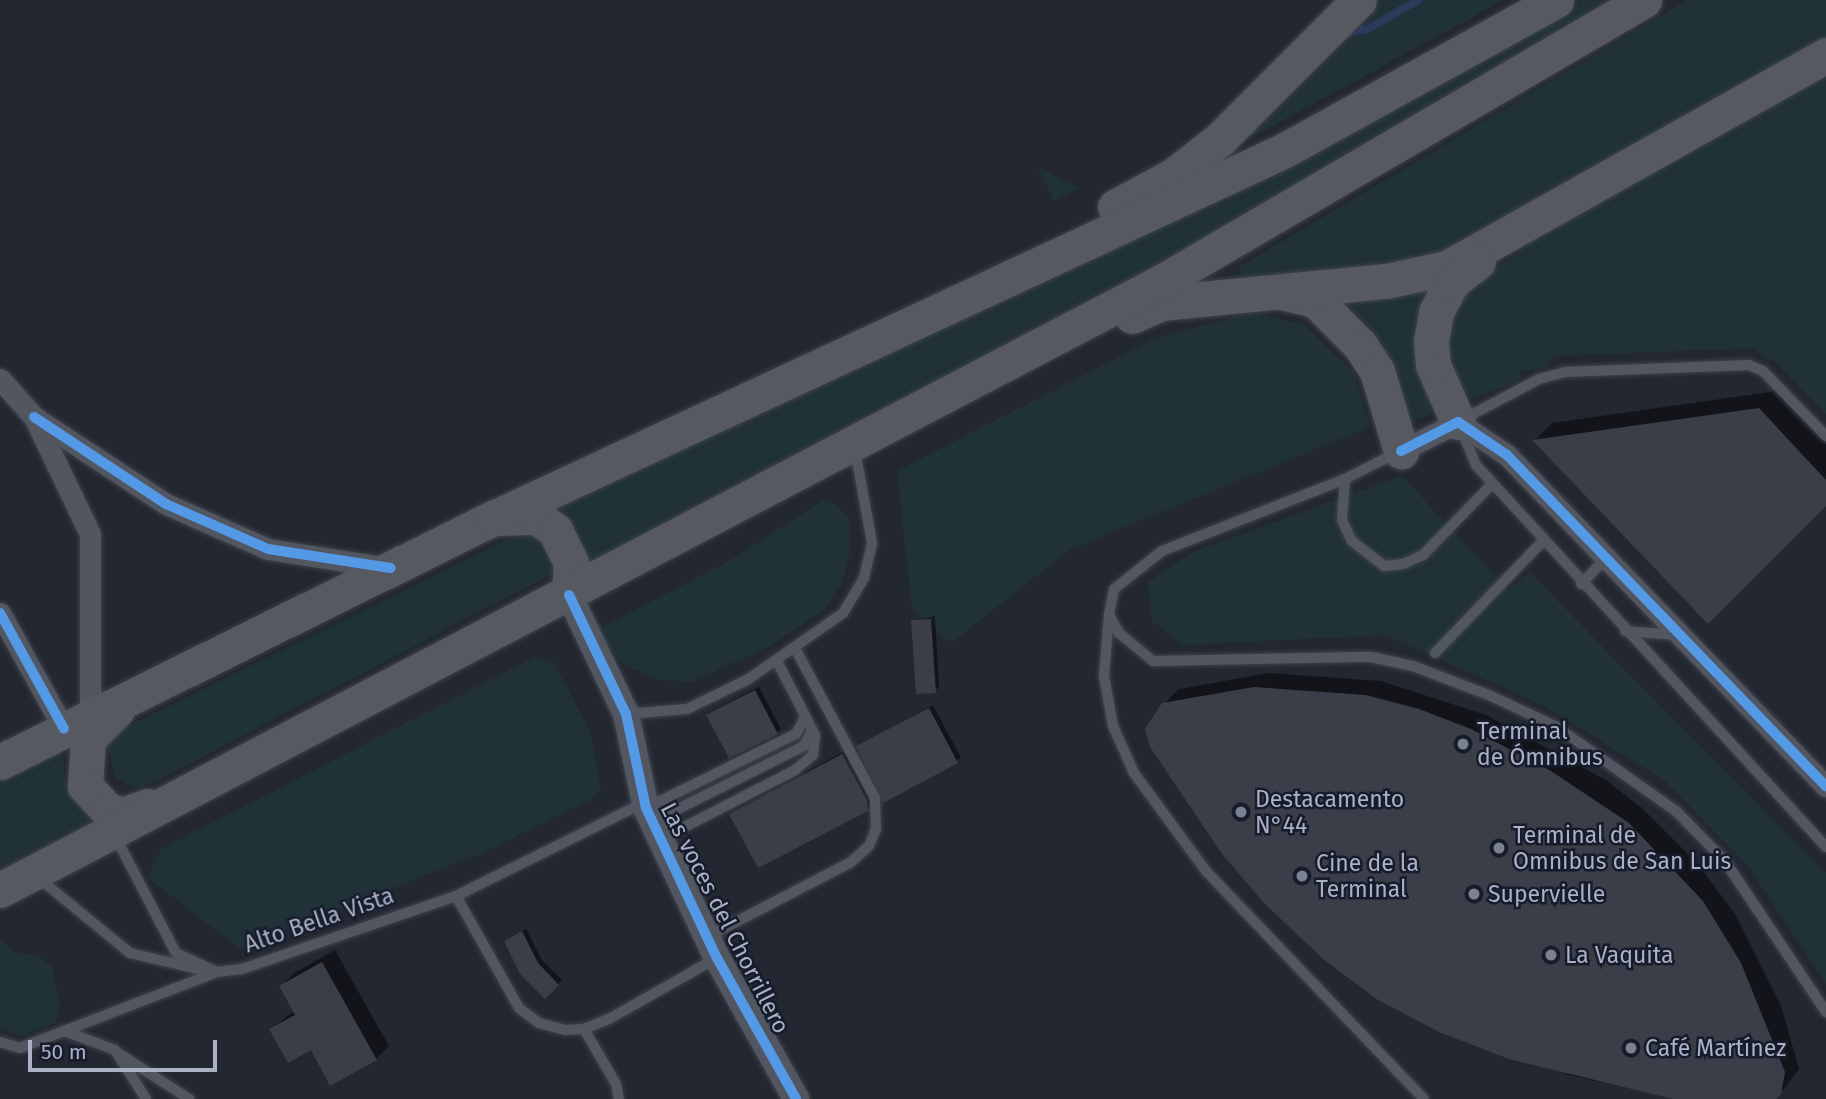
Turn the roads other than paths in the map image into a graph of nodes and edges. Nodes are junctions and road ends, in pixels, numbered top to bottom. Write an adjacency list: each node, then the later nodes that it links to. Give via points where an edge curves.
1 (1359, 0): 7 (highway, via 1221,138 1174,175)
2 (1556, 0): 7 (highway, via 1283,151)
3 (1644, 0): 9 (highway, via 1175,274)
4 (1826, 55): 5 (highway)
5 (1517, 232): 6 (highway, via 1447,268 1386,281); 11 (highway, via 1451,282 1436,312 1433,365)
6 (1268, 289): 9 (highway, via 1161,303); 14 (highway, via 1315,300 1360,345 1377,371)
7 (804, 373): 17 (highway)
8 (0, 379): 10 (street)
9 (918, 412): 13 (highway)
10 (34, 417): 20 (street, via 166,504 268,549); 33 (street, via 90,534)
11 (1458, 422): 12 (lane, via 1539,379 1565,372 1749,365 1763,371); 14 (street); 16 (lane, via 1465,446); 19 (street, via 1507,455)
12 (1826, 436)
13 (854, 444): 22 (highway); 27 (lane, via 872,542 864,578 843,612)
14 (1401, 451): 15 (lane)
15 (1345, 479): 16 (lane, via 1342,520 1368,557 1384,566 1403,565 1423,555); 24 (lane, via 1162,551 1114,589)
16 (1492, 484): 18 (lane)
17 (493, 518): 20 (highway); 22 (highway, via 537,517 555,530 571,563)
18 (1542, 541): 21 (lane); 28 (lane)
19 (1606, 558): 21 (lane); 26 (street)
20 (391, 568): 30 (highway)
21 (1581, 584): 25 (lane)
22 (569, 595): 31 (street, Las voces del Chorrillero); 37 (highway)
23 (0, 613): 33 (street)
24 (1110, 615): 47 (lane, via 1119,633 1153,661 1371,657 1413,666 1558,727 1677,812 1725,861); 56 (lane, via 1104,676 1113,726 1134,774 1206,871)
25 (1625, 631): 26 (lane); 41 (lane)
26 (1682, 636): 36 (street)
27 (796, 649): 29 (lane); 45 (lane, via 875,798 876,829 869,846 851,862)
28 (1436, 653)
29 (777, 662): 31 (lane, via 687,709); 32 (lane)
30 (161, 681): 33 (highway); 38 (highway, via 111,714 88,739 85,786)
31 (626, 713): 39 (street, Las voces del Chorrillero)
32 (805, 717): 34 (lane); 39 (lane, via 796,734)
33 (77, 723): 35 (highway)
34 (811, 728): 39 (lane, via 804,746); 39 (lane, via 816,746 806,763)
35 (0, 762)
36 (1826, 787)
37 (187, 793): 38 (highway, via 122,815); 40 (highway)
38 (95, 799): 40 (lane)
39 (651, 818): 44 (lane, Alto Bella Vista); 45 (street, Las voces del Chorrillero)
40 (113, 832): 42 (highway); 46 (lane, via 176,953)
41 (1826, 847)
42 (33, 873): 43 (highway); 46 (lane, via 130,953)
43 (0, 890)
44 (456, 896): 46 (lane, Alto Bella Vista, via 242,969); 48 (lane, via 520,1008 539,1023 565,1030)
45 (712, 947): 48 (lane); 52 (street, Las voces del Chorrillero)
46 (217, 972): 49 (lane, Alto Bella Vista)
47 (1826, 1012)
48 (584, 1029): 55 (lane, via 616,1084)
49 (67, 1032): 50 (lane, Alto Bella Vista, via 20,1048); 51 (lane)
50 (0, 1042)
51 (115, 1051): 53 (lane); 54 (lane)
52 (793, 1097)
53 (146, 1099)
54 (189, 1099)
55 (619, 1099)
56 (1424, 1099)

